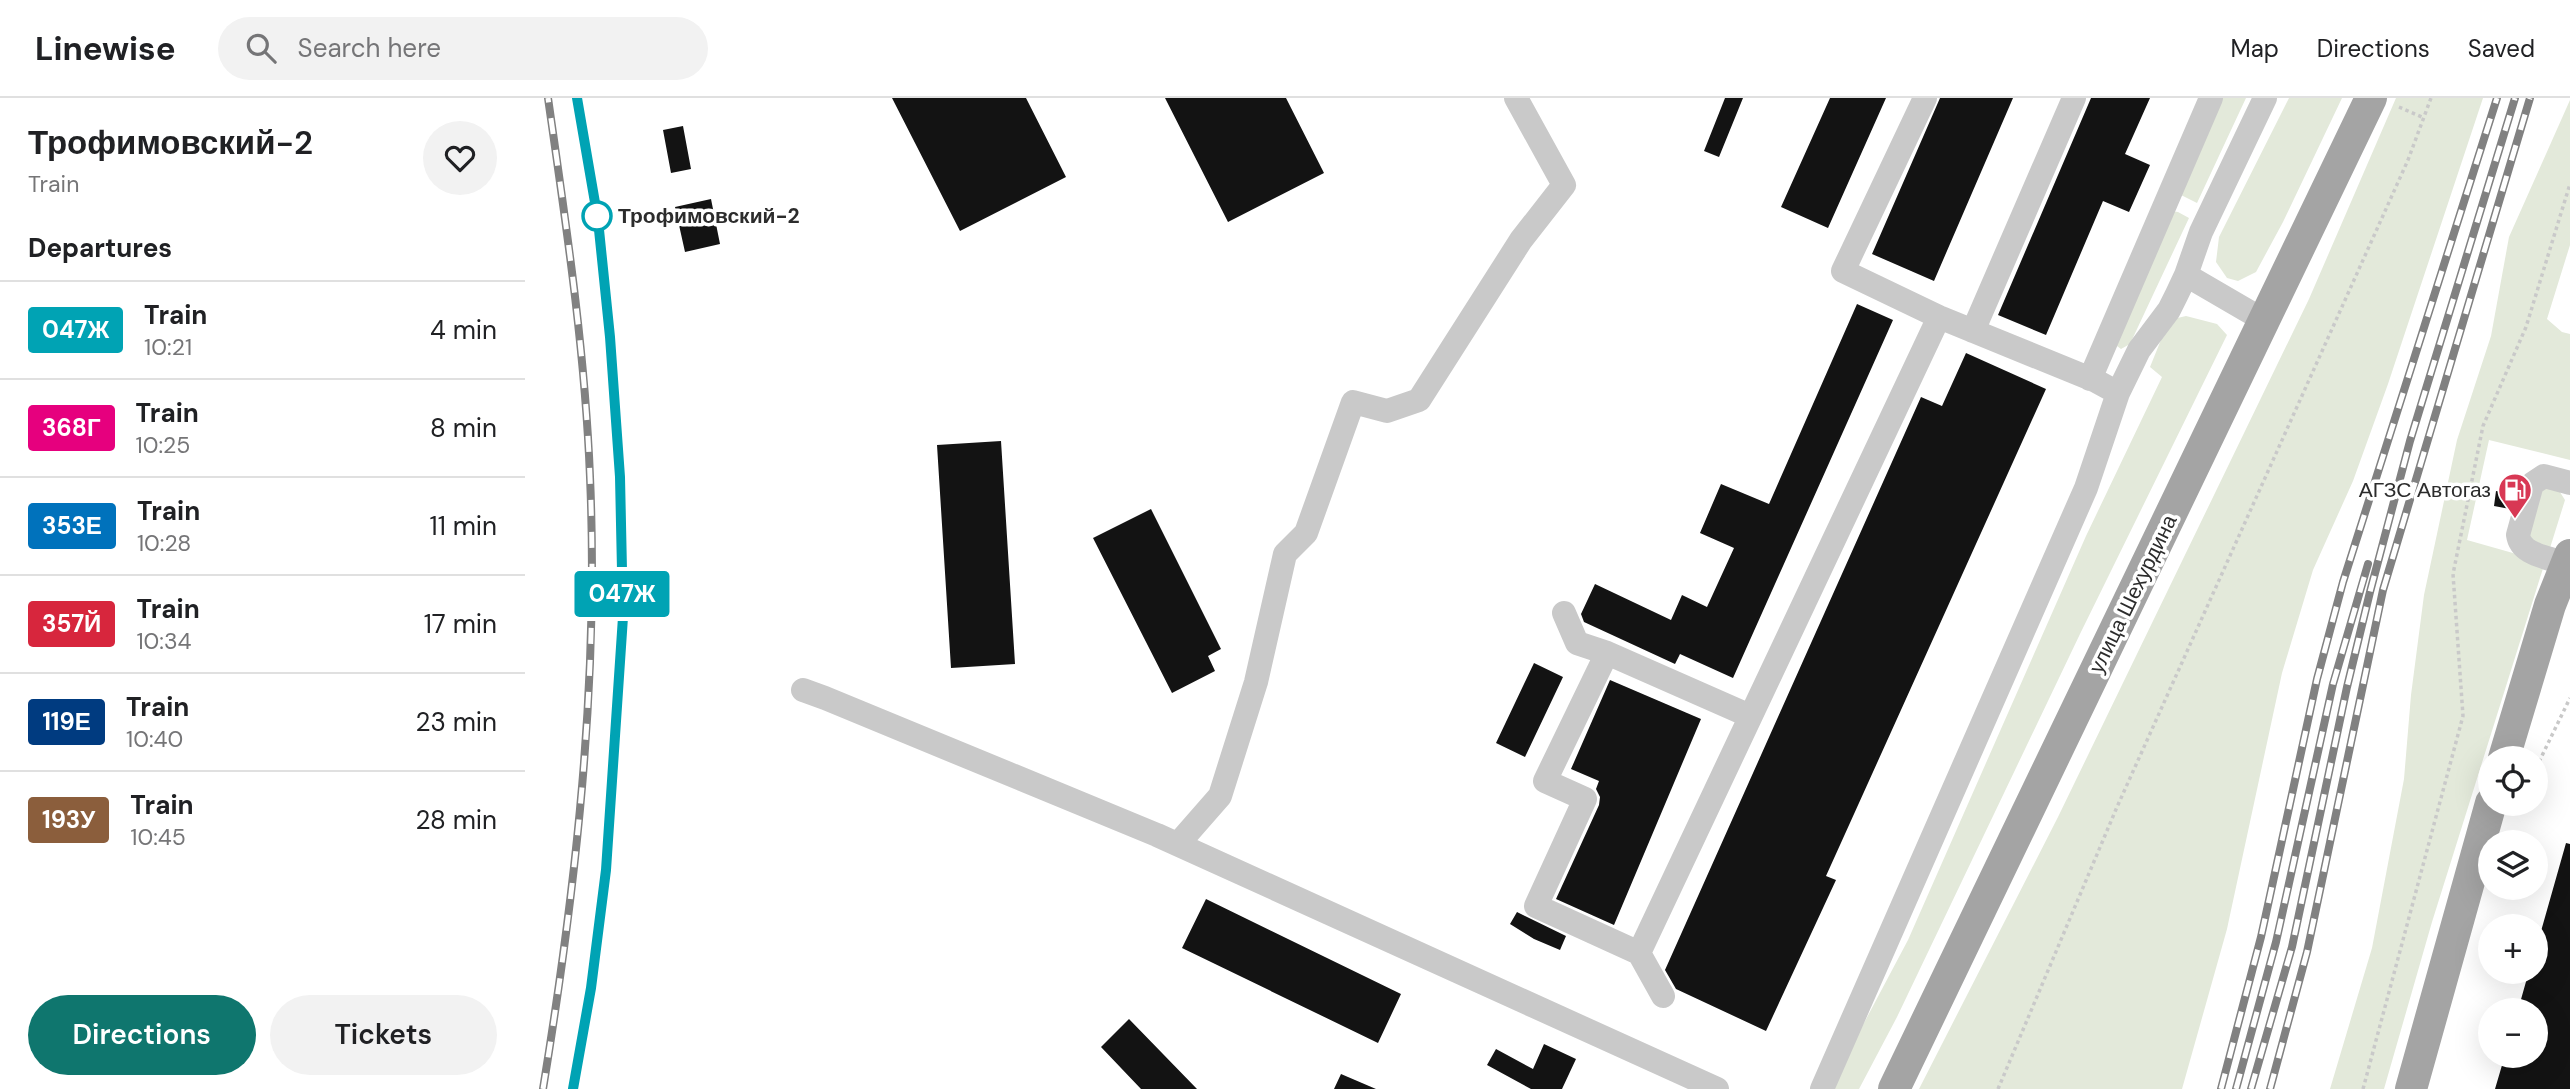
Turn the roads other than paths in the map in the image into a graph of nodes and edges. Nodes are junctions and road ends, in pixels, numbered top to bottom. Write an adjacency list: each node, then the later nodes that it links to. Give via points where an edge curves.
1 (1516, 98): 21 (street, via 1564,185 1521,240 1419,400 1387,411 1353,402 1306,533 1285,554 1255,682 1220,796)
2 (1925, 98): 8 (street, via 1843,271)
3 (2074, 98): 10 (street)
4 (2211, 98): 11 (street)
5 (2265, 98): 7 (street, via 2201,232)
6 (2385, 103): 9 (main road, улица Шехурдина)
7 (2186, 275): 9 (street); 12 (street)
8 (1939, 317): 10 (street); 18 (street)
9 (2265, 321): 26 (main road, улица Шехурдина)
10 (1973, 331): 11 (street)
11 (2090, 379): 12 (street)
12 (2118, 393): 25 (street, via 2086,488)
13 (2570, 483): 14 (street, via 2544,477 2532,484 2518,535 2525,550)
14 (2569, 562): 19 (main road, via 2550,606)
15 (1565, 613): 16 (street, via 1577,643)
16 (1607, 653): 18 (street); 22 (street, via 1545,781 1585,799 1536,906)
17 (803, 690): 21 (street)
18 (1751, 716): 22 (street)
19 (2508, 746)
20 (2487, 816): 27 (main road)
21 (1178, 844): 24 (street)
22 (1639, 953): 23 (street)
23 (1663, 996)
24 (1717, 1089)
25 (1822, 1089)
26 (1894, 1089)
27 (2411, 1089)

